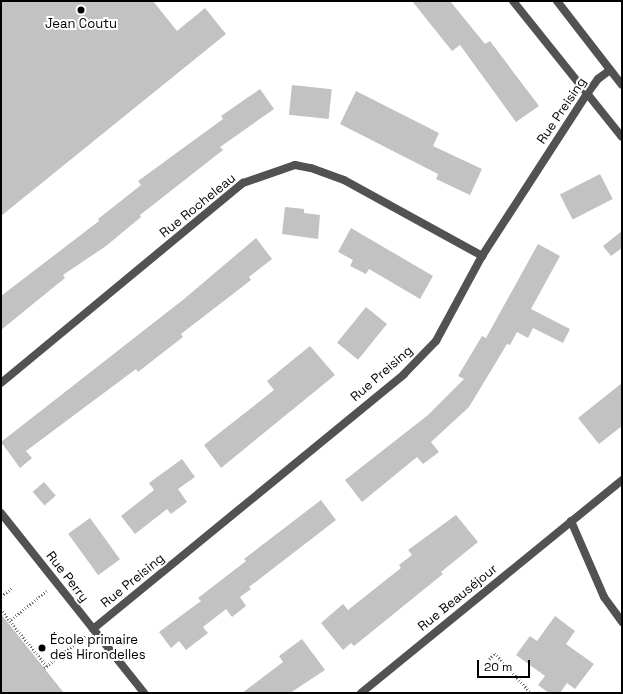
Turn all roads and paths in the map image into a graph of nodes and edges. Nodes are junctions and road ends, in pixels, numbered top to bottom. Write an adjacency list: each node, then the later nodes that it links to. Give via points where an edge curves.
1 (513, 1): 5 (street)
2 (557, 1): 3 (street)
3 (610, 70): 4 (street); 5 (street, Rue Preising)
4 (622, 85)
5 (587, 94): 6 (street); 7 (street, Rue Preising)
6 (622, 138)
7 (482, 256): 8 (street, Rue Rocheleau, via 344,180 295,165 243,183); 18 (street, Rue Preising, via 436,340 404,374)
8 (1, 383)
9 (622, 480): 11 (street, Rue Beauséjour)
10 (1, 513): 12 (street, Rue Perry)
11 (571, 521): 17 (street, via 604,597); 21 (street, Rue Beauséjour)
12 (57, 583): 16 (path); 18 (street, Rue Perry)
13 (12, 588): 14 (path)
14 (1, 596)
15 (1, 609): 16 (path)
16 (10, 621): 18 (path, via 46,667)
17 (622, 622)
18 (93, 629): 20 (street, Rue Perry)
19 (488, 659): 22 (path, via 495,654)
20 (144, 693)
21 (361, 693)
22 (531, 693)

